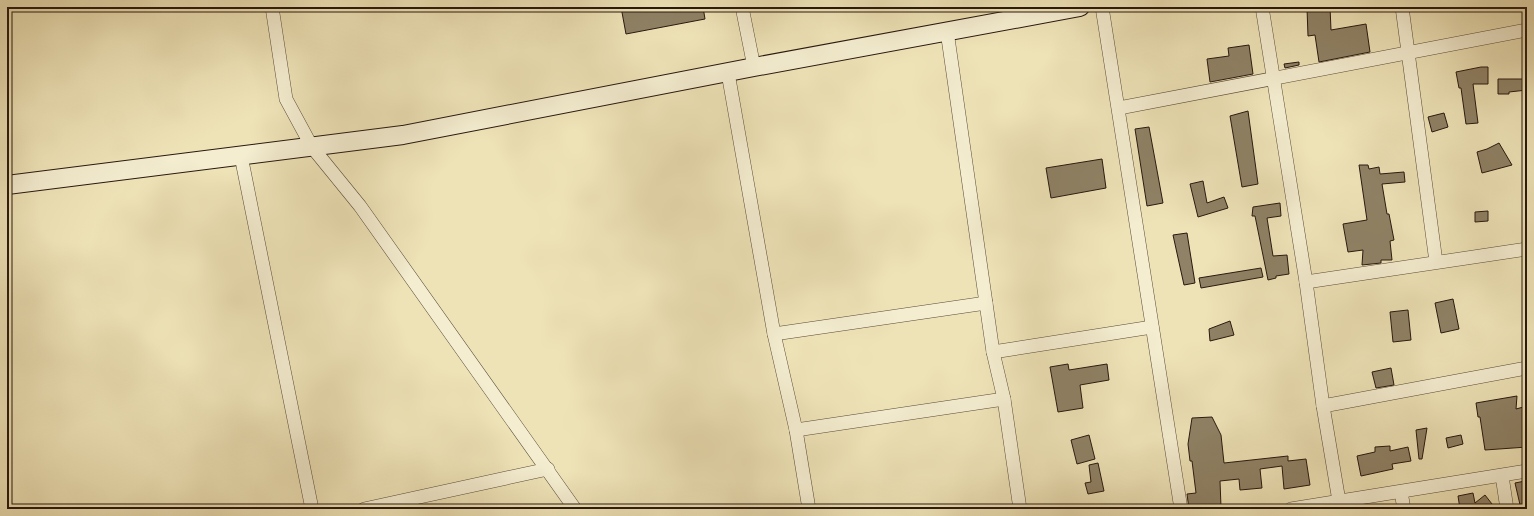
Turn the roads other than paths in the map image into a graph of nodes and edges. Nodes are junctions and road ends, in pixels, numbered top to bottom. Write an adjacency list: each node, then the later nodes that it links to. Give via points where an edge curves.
1 (272, 7): 14 (street, via 286,99)
2 (742, 7): 10 (street)
3 (1080, 7): 8 (street)
4 (1102, 7): 13 (street)
5 (1262, 7): 12 (street)
6 (1402, 7): 9 (street)
7 (1527, 30): 9 (street)
8 (947, 31): 10 (street); 20 (street)
9 (1407, 53): 12 (street); 18 (street)
10 (754, 67): 11 (street)
11 (728, 73): 14 (street, via 403,135); 22 (street)
12 (1274, 79): 13 (street); 19 (street)
13 (1119, 108): 21 (street)
14 (312, 147): 15 (street); 28 (street, via 360,206)
15 (241, 156): 16 (street); 33 (street)
16 (7, 185)
17 (1527, 249): 18 (street)
18 (1436, 262): 19 (street)
19 (1306, 282): 26 (street)
20 (986, 303): 22 (street); 23 (street)
21 (1152, 327): 23 (street); 38 (street)
22 (774, 334): 27 (street)
23 (993, 352): 25 (street)
24 (1527, 368): 26 (street)
25 (1004, 399): 27 (street); 37 (street)
26 (1323, 406): 32 (street)
27 (796, 430): 36 (street)
28 (548, 469): 34 (street); 35 (street)
29 (1527, 471): 30 (street)
30 (1502, 476): 31 (street); 41 (street)
31 (1401, 492): 32 (street); 40 (street)
32 (1339, 501): 39 (street)
33 (312, 509)
34 (364, 509)
35 (576, 509)
36 (809, 509)
37 (1020, 509)
38 (1181, 509)
39 (1291, 509)
40 (1404, 509)
41 (1507, 509)

